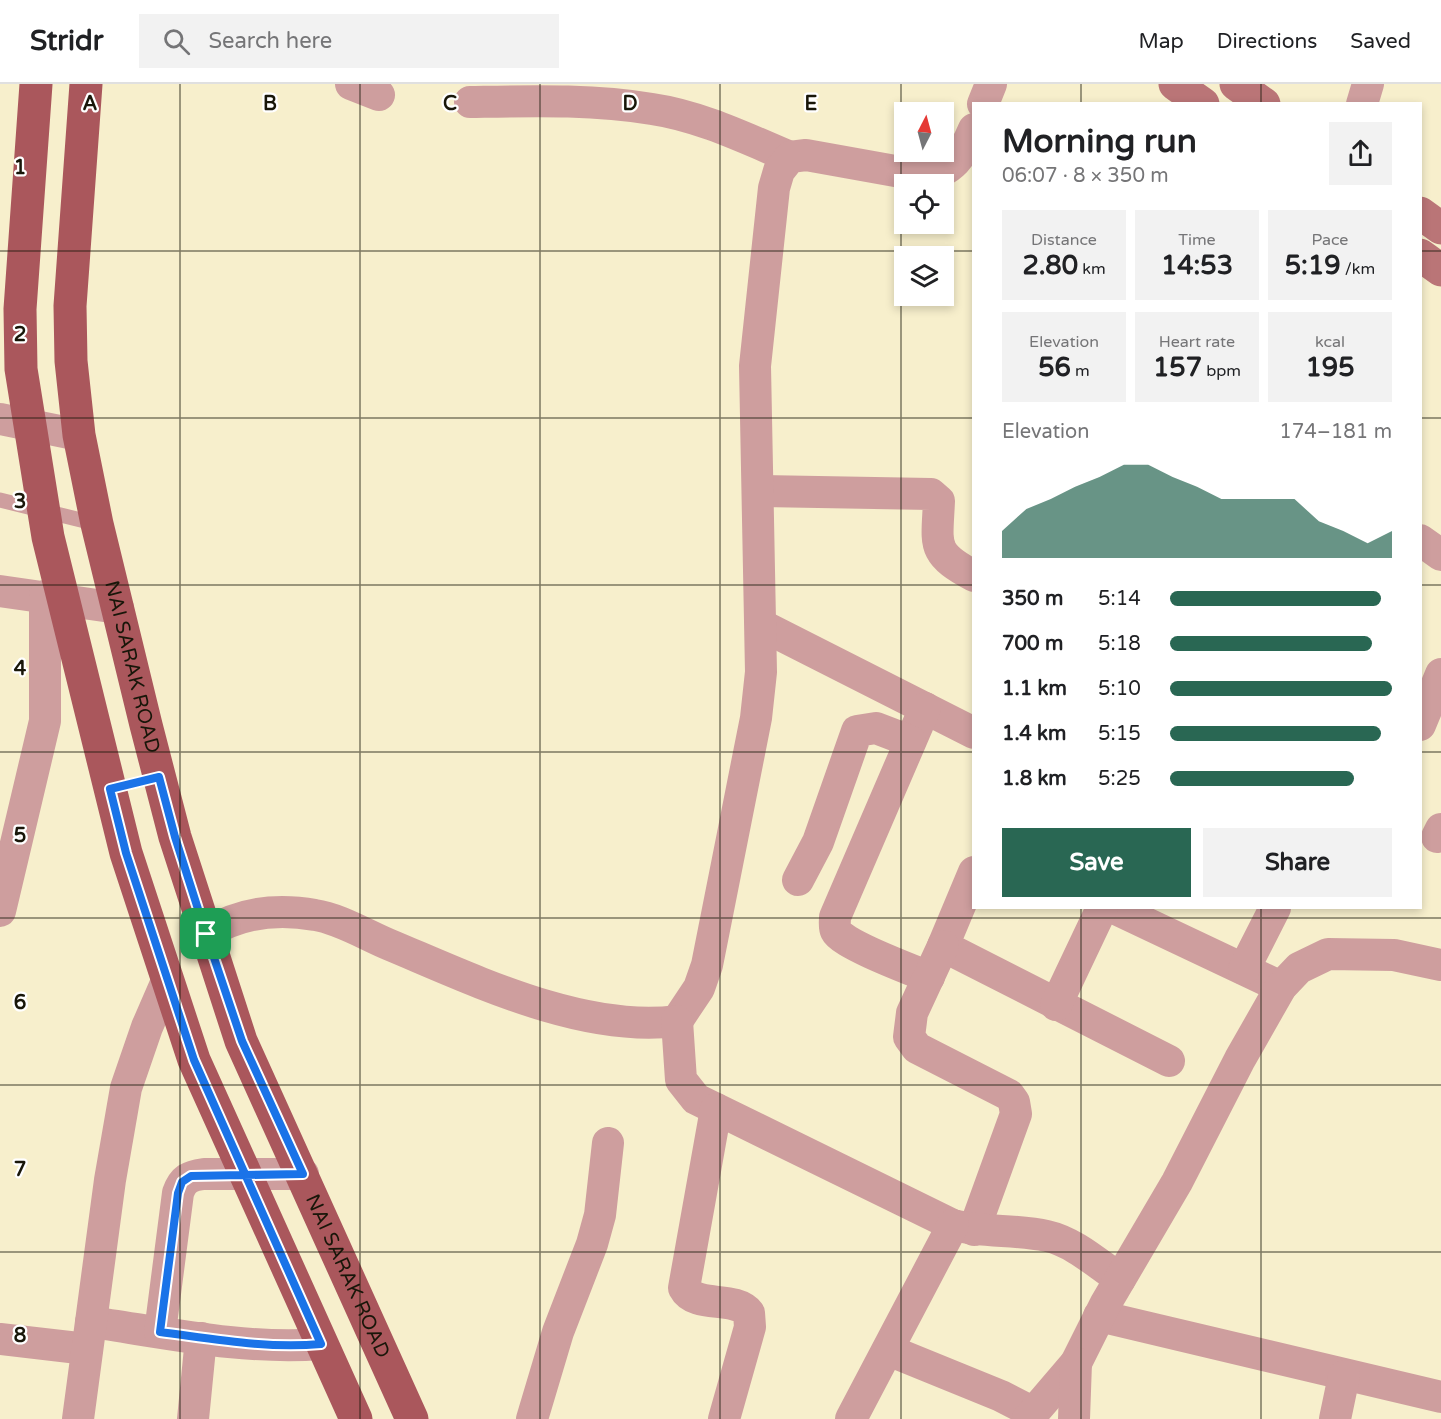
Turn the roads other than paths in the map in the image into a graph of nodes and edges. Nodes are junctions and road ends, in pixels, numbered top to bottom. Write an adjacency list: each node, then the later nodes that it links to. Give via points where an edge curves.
1 (36, 84): 18 (main road, via 20,309 21,369)
2 (86, 84): 19 (main road, NAI SARAK ROAD, via 70,306)
3 (991, 84): 8 (street)
4 (1175, 84): 9 (main road)
5 (1236, 84): 10 (main road)
6 (1368, 84): 11 (street)
7 (470, 102): 13 (street, via 581,101 654,109 715,126)
8 (984, 102)
9 (1200, 102)
10 (1261, 102)
11 (1363, 102)
12 (972, 132): 13 (street, via 953,165 941,174 923,176 806,155)
13 (790, 156): 20 (street, via 779,171 774,188 755,366)
14 (1422, 214): 15 (main road)
15 (1441, 228)
16 (1422, 256): 17 (main road)
17 (1441, 270)
18 (14, 422): 19 (street); 22 (main road)
19 (79, 435): 23 (main road, NAI SARAK ROAD)
20 (758, 490): 26 (street, via 931,494 939,501 939,551); 30 (street)
21 (0, 500): 22 (lane)
22 (44, 513): 23 (lane); 28 (main road)
23 (98, 524): 29 (main road, NAI SARAK ROAD)
24 (1422, 541): 25 (street)
25 (1441, 555)
26 (972, 575)
27 (0, 591): 28 (street)
28 (54, 597): 29 (street); 37 (main road); 43 (street, via 45,721)
29 (118, 608): 36 (main road, NAI SARAK ROAD)
30 (761, 625): 32 (street); 52 (street, via 756,718 706,966 695,996)
31 (1441, 674): 33 (street)
32 (925, 708): 34 (street); 35 (street)
33 (1422, 721)
34 (972, 729)
35 (910, 741): 39 (street, via 876,728 857,731 818,842); 48 (street, via 835,924 836,931 849,942)
36 (159, 777): 37 (main road); 44 (main road, NAI SARAK ROAD)
37 (110, 789): 49 (main road)
38 (972, 877): 45 (street)
39 (798, 880)
40 (1102, 909): 51 (street)
41 (1116, 909): 47 (street)
42 (1274, 909): 47 (street)
43 (0, 911)
44 (206, 934): 52 (street, via 251,913 318,915 499,991 609,1021); 57 (main road, NAI SARAK ROAD, via 242,1041)
45 (943, 946): 48 (street); 51 (street)
46 (1441, 965): 50 (street, via 1394,955 1328,954 1299,968)
47 (1244, 969): 50 (street)
48 (929, 977): 58 (street, via 912,1013 909,1037 917,1048 1009,1095 1017,1114)
49 (167, 981): 56 (main road, via 194,1060); 62 (street, via 126,1088)
50 (1281, 987): 59 (street, via 1177,1182)
51 (1056, 1005): 53 (street)
52 (677, 1021): 54 (street, via 681,1080 696,1099)
53 (1169, 1061)
54 (716, 1109): 58 (street); 76 (street, via 684,1288 694,1297 739,1306 749,1313 750,1327)
55 (608, 1143): 75 (street, via 600,1215)
56 (245, 1174): 57 (street); 61 (street, via 191,1176 182,1182); 65 (main road)
57 (303, 1174): 74 (main road, NAI SARAK ROAD)
58 (963, 1228): 59 (street, via 1048,1236 1066,1243); 66 (street)
59 (1120, 1279): 60 (street)
60 (1099, 1316): 67 (street); 68 (street)
61 (160, 1332): 62 (street); 63 (street)
62 (89, 1336): 64 (street); 71 (street)
63 (201, 1338): 65 (street, via 292,1347); 72 (street)
64 (0, 1339)
65 (321, 1344): 73 (main road)
66 (888, 1350): 70 (street, via 1001,1396); 77 (street)
67 (1076, 1363): 70 (street); 78 (street)
68 (1344, 1376): 69 (street); 79 (street)
69 (1441, 1397)
70 (1031, 1416)
71 (78, 1419)
72 (193, 1419)
73 (356, 1419)
74 (412, 1419)
75 (532, 1419)
76 (724, 1419)
77 (851, 1419)
78 (1074, 1419)
79 (1335, 1419)

